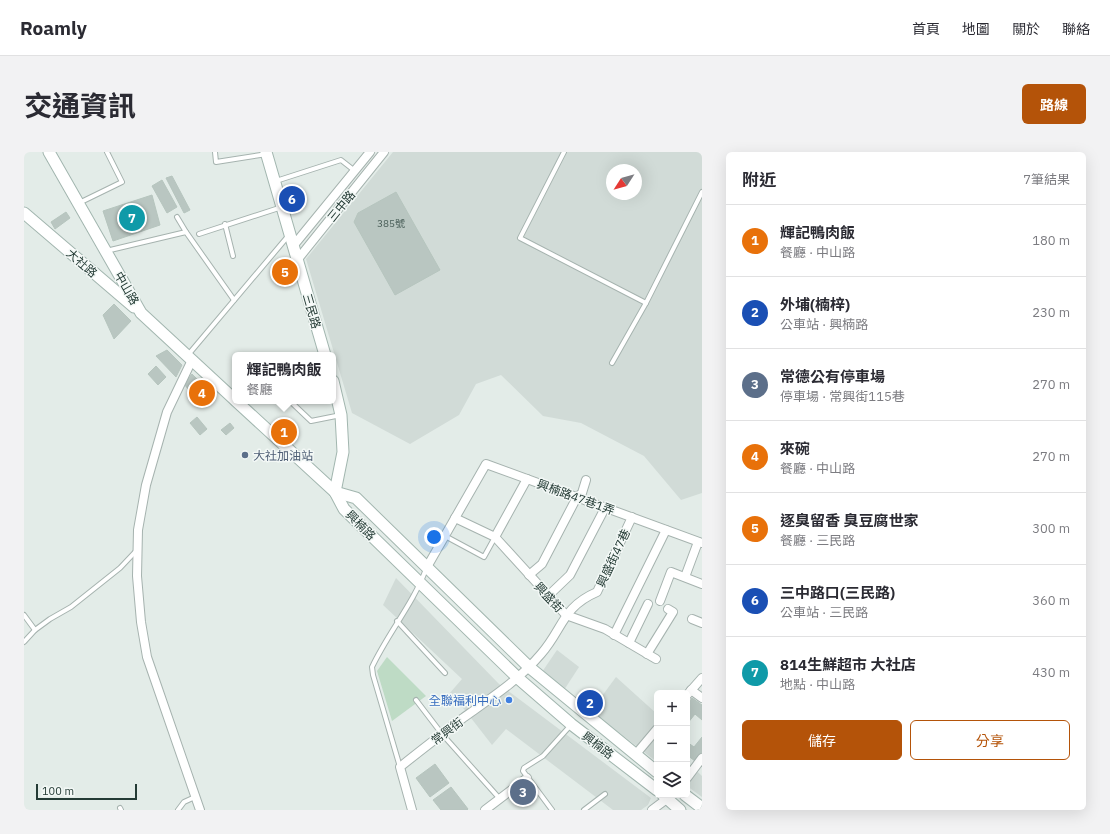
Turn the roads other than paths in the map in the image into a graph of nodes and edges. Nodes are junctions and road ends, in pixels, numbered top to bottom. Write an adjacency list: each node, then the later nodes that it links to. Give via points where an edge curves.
1 (49, 152): 11 (street, 中山路)
2 (107, 152): 11 (lane, via 122,182)
3 (215, 152): 7 (lane, via 216,162)
4 (370, 152): 8 (street)
5 (384, 152): 22 (street, 三中路)
6 (564, 152): 24 (lane, via 520,238)
7 (267, 153): 9 (street, 三民路)
8 (355, 171): 9 (lane, via 341,160); 19 (street)
9 (275, 181): 12 (street, 三民路)
10 (702, 192): 24 (lane)
11 (79, 204): 20 (street, 中山路)
12 (283, 206): 15 (lane); 17 (street, 三民路)
13 (24, 213): 25 (street, 大社路)
14 (177, 217): 16 (lane)
15 (226, 224): 18 (lane); 21 (lane)
16 (186, 232): 20 (lane); 23 (lane)
17 (290, 233): 19 (street, 三民路); 23 (lane)
18 (199, 234)
19 (294, 245): 22 (street, 三民路)
20 (106, 252): 25 (street, 中山路)
21 (233, 256)
22 (298, 259): 26 (street, 三民路)
23 (234, 300): 27 (lane)
24 (646, 303): 28 (lane)
25 (141, 313): 27 (street, 中山路)
26 (324, 352)
27 (190, 358): 30 (street, 中山路); 45 (street, via 165,418 141,508)
28 (612, 363)
29 (336, 393): 33 (street)
30 (232, 396)
31 (240, 404): 36 (street, 中山路)
32 (293, 404): 33 (lane, via 311,422)
33 (341, 415): 36 (street, via 343,452)
34 (527, 479): 37 (street, 興楠路47巷1弄); 40 (street, 興楠路47巷1弄, via 486,464); 43 (street)
35 (586, 480): 37 (street, via 582,493)
36 (336, 492): 46 (street, 興楠路, via 356,498); 49 (street, 興楠路, via 344,509)
37 (577, 497): 38 (street, 興楠路47巷1弄); 47 (street, via 542,564)
38 (605, 508): 39 (street, 興楠路47巷1弄); 51 (street, via 570,575)
39 (632, 517): 41 (street, 興楠路47巷1弄); 55 (street, 興盛街47巷, via 597,592 583,598)
40 (455, 518): 42 (street); 43 (street, 興盛街)
41 (666, 530): 44 (street, 興楠路47巷1弄); 61 (street)
42 (445, 536): 43 (lane, via 484,557); 46 (street)
43 (495, 537): 47 (street, 興盛街)
44 (700, 542): 48 (street)
45 (138, 548): 60 (lane, via 125,564 90,593); 85 (street, via 137,576 147,657)
46 (427, 567): 49 (lane); 66 (street, 興楠路)
47 (529, 575): 51 (street, 興盛街)
48 (685, 578): 50 (street); 52 (street, via 671,572)
49 (420, 584): 58 (lane); 69 (street, 興楠路)
50 (702, 584)
51 (548, 596): 55 (street, 興盛街)
52 (660, 601)
53 (648, 604): 63 (street)
54 (668, 609): 64 (street, via 673,612)
55 (566, 615): 61 (street, 興盛街); 66 (street, 興盛街47巷, via 542,654)
56 (24, 616): 60 (lane)
57 (692, 620): 59 (street)
58 (397, 621): 67 (lane); 79 (lane, via 372,667)
59 (702, 623)
60 (34, 630): 62 (lane)
61 (614, 634): 63 (street, 興盛街)
62 (24, 642)
63 (628, 643): 64 (street, 興盛街)
64 (647, 654): 65 (street, 興盛街)
65 (656, 659)
66 (529, 667): 69 (street, 常興街); 77 (street, 興楠路)
67 (445, 673)
68 (702, 678): 70 (street)
69 (519, 679): 74 (street, 興楠路); 76 (street, 常興街)
70 (690, 691)
71 (690, 692): 72 (street)
72 (702, 698)
73 (416, 700): 76 (lane)
74 (571, 724): 82 (lane, via 543,756 524,768); 83 (street, 興楠路)
75 (654, 733): 77 (street)
76 (442, 734): 79 (street, 常興街); 90 (lane)
77 (636, 754): 80 (street, 興楠路)
78 (702, 758): 81 (street)
79 (400, 767): 94 (street)
80 (654, 769)
81 (690, 774)
82 (527, 778): 90 (street); 96 (lane)
83 (654, 788)
84 (605, 794): 97 (lane)
85 (195, 797): 92 (lane, via 184,802); 93 (street)
86 (665, 798): 98 (street)
87 (668, 798): 99 (lane)
88 (669, 798): 100 (street)
89 (689, 798): 91 (street)
90 (500, 799): 95 (street)
91 (702, 808)
92 (178, 810)
93 (200, 810)
94 (412, 810)
95 (485, 810)
96 (552, 810)
97 (584, 810)
98 (652, 810)
99 (673, 810)
100 (680, 810)

